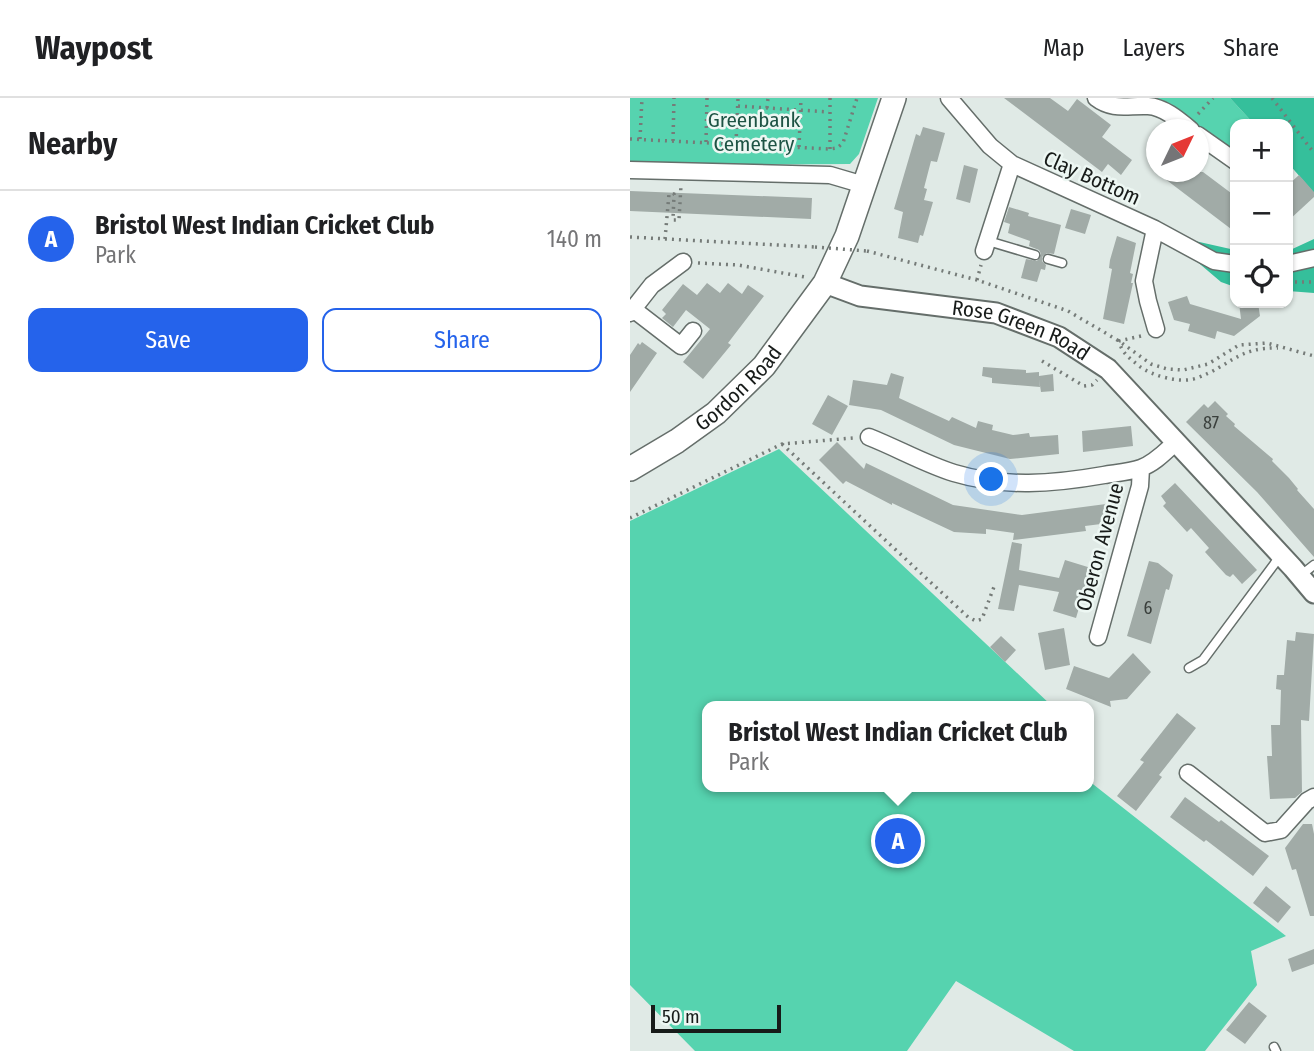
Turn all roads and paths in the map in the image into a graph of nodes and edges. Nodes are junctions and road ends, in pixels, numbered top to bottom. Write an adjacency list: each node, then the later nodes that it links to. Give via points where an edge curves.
1 (642, 98): 21 (path)
2 (674, 98): 22 (path)
3 (707, 98): 23 (path)
4 (738, 98): 14 (path)
5 (768, 98): 15 (path)
6 (801, 98): 16 (path)
7 (830, 98): 17 (path)
8 (857, 98): 27 (path, via 843,143)
9 (894, 98): 33 (main road)
10 (1096, 98): 18 (street, via 1121,108 1150,106)
11 (1213, 98): 19 (path)
12 (1272, 98): 28 (path)
13 (957, 100): 30 (street, Clay Bottom, via 990,146)
14 (738, 106): 15 (path); 25 (path)
15 (767, 108): 16 (path)
16 (801, 110): 17 (path); 26 (path)
17 (830, 112): 27 (path)
18 (1177, 119)
19 (1196, 119)
20 (630, 139): 21 (path)
21 (640, 139): 22 (path)
22 (673, 141): 23 (path)
23 (706, 142): 25 (path)
24 (1209, 142): 29 (street)
25 (736, 144): 26 (path)
26 (799, 147): 27 (path)
27 (830, 149)
28 (1314, 153)
29 (1230, 157)
30 (1012, 164): 34 (street, Clay Bottom); 37 (street, Clay Bottom)
31 (630, 170): 32 (street)
32 (681, 172): 33 (street, via 831,176); 36 (path, via 679,220 673,220 674,194 669,194)
33 (864, 185): 47 (main road)
34 (1155, 229): 43 (street, Clay Bottom, via 1214,261); 49 (street, Clay Bottom, via 1144,281)
35 (630, 237): 36 (path)
36 (666, 239): 51 (path, bridge, via 867,251 977,280 1068,311)
37 (986, 246): 38 (lane)
38 (1035, 255)
39 (1314, 258): 44 (street)
40 (1048, 259): 42 (lane)
41 (683, 262): 47 (path, via 779,271); 48 (street, via 652,285)
42 (1062, 263)
43 (1230, 263)
44 (1293, 263)
45 (1293, 282): 46 (path)
46 (1314, 282)
47 (825, 283): 55 (street, Rose Green Road, via 860,296 996,313 1059,337); 60 (main road, Gordon Road, via 764,366 716,413)
48 (632, 311): 50 (street, via 681,346)
49 (1156, 329): 51 (path)
50 (692, 331)
51 (1119, 341): 52 (path, via 1151,365 1183,370 1208,364 1239,345 1267,343); 52 (path, via 1121,351 1144,370 1183,379 1197,378 1248,351)
52 (1287, 348): 53 (path)
53 (1314, 356)
54 (1042, 361): 55 (path, via 1089,387)
55 (1108, 369): 57 (street, Rose Green Road)
56 (869, 437): 58 (path); 59 (street, via 952,472 989,481 1044,483)
57 (1176, 442): 59 (street); 62 (street, Rose Green Road)
58 (782, 444): 61 (path); 64 (path, via 968,617 982,619)
59 (1141, 468): 66 (street, Oberon Avenue)
60 (630, 469)
61 (630, 518)
62 (1281, 555): 63 (street, Rose Green Road); 67 (lane, via 1203,660)
63 (1307, 570): 65 (street, Rose Green Road)
64 (995, 584)
65 (1314, 593)
66 (1098, 637)
67 (1189, 668)
68 (1188, 773): 69 (street, via 1265,833 1281,830)
69 (1314, 797)

